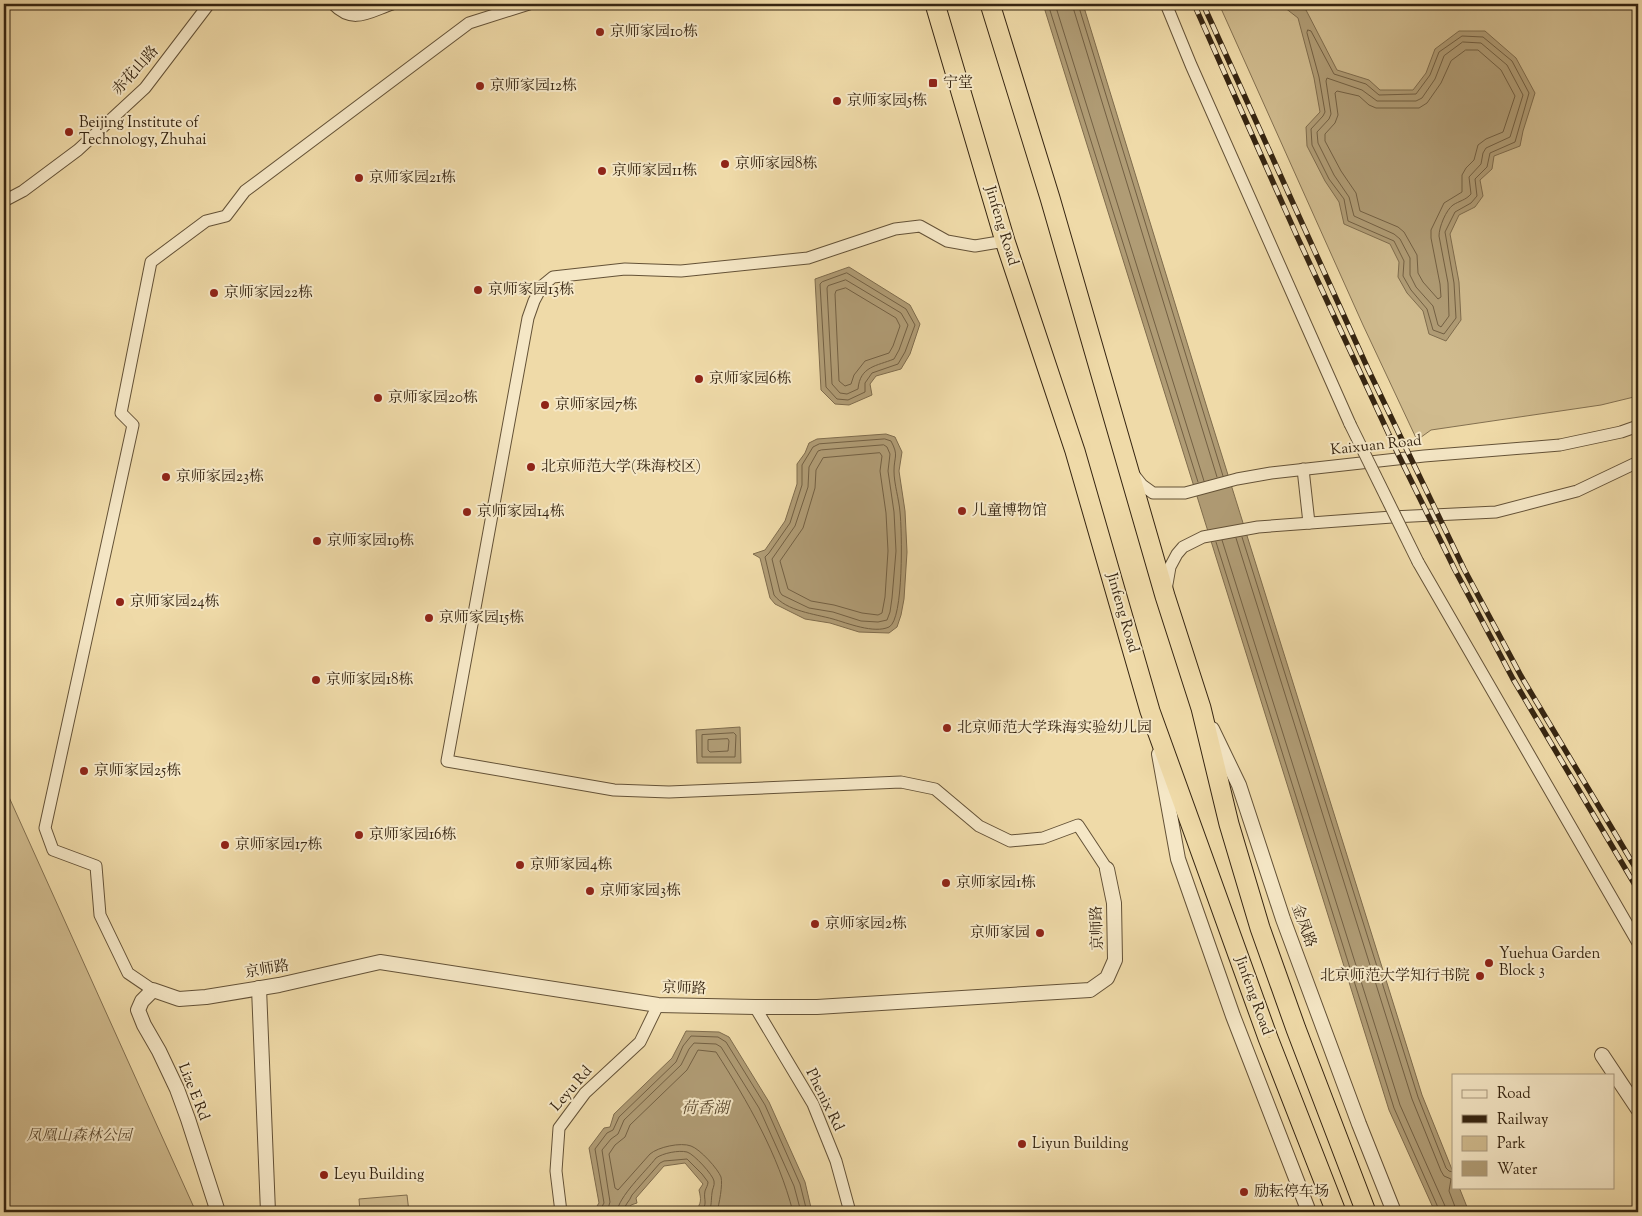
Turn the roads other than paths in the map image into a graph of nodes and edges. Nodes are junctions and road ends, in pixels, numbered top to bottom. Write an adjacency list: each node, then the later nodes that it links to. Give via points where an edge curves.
1 (209, 4): 8 (street, 赤花山路, via 145,88 78,150 23,191)
2 (333, 4): 3 (street, via 353,16)
3 (392, 4)
4 (529, 4): 21 (street, via 470,23 245,191 226,216 206,221 150,262 121,413 133,425 45,828 53,850 96,866 100,915 128,973)
5 (934, 4): 9 (highway, Jinfeng Road)
6 (990, 4): 12 (highway, Jinfeng Road)
7 (1166, 4): 19 (street, bridge, via 1350,424 1418,562)
8 (4, 201)
9 (1004, 241): 17 (highway, Jinfeng Road, via 1075,451); 18 (street, via 975,246 947,241 920,226 895,229 808,258 680,271 625,269 553,277 542,286 528,318 447,761 614,790 669,792 901,782 935,789 979,826 1010,841 1043,838 1078,825)
10 (1638, 426): 13 (street, Kaixuan Road, via 1560,445)
11 (1637, 466): 14 (street, via 1577,491 1496,512)
12 (1128, 467): 13 (street, Kaixuan Road, via 1153,494 1185,493 1237,479); 15 (highway, Jinfeng Road)
13 (1303, 469): 14 (street)
14 (1310, 523): 15 (street, via 1203,537 1183,547 1170,567)
15 (1165, 596): 16 (highway, Jinfeng Road)
16 (1201, 708): 32 (highway, Jinfeng Road, via 1229,824 1260,928); 33 (street, 金凤路, via 1239,784 1283,919)
17 (1150, 711): 30 (street, via 1178,859 1233,1016); 31 (highway, Jinfeng Road, via 1268,1038)
18 (1107, 869): 23 (street, 京师路, via 1114,903 1115,960 1107,978 1090,990 817,1007)
19 (1638, 943)
20 (259, 988): 21 (street, 京师路, via 206,998 179,999); 22 (street, 京师路, via 380,962); 27 (street)
21 (153, 990): 26 (street, Lize E Rd, via 138,1010 188,1119)
22 (658, 1005): 23 (street, 京师路); 28 (street, Leyu Rd, via 640,1042 586,1094 559,1128 556,1170)
23 (755, 1007): 29 (street, Phenix Rd, via 813,1104 836,1161)
24 (1602, 1055): 25 (street)
25 (1638, 1109)
26 (218, 1212)
27 (268, 1212)
28 (561, 1212)
29 (850, 1212)
30 (1309, 1212)
31 (1336, 1212)
32 (1366, 1212)
33 (1394, 1212)

